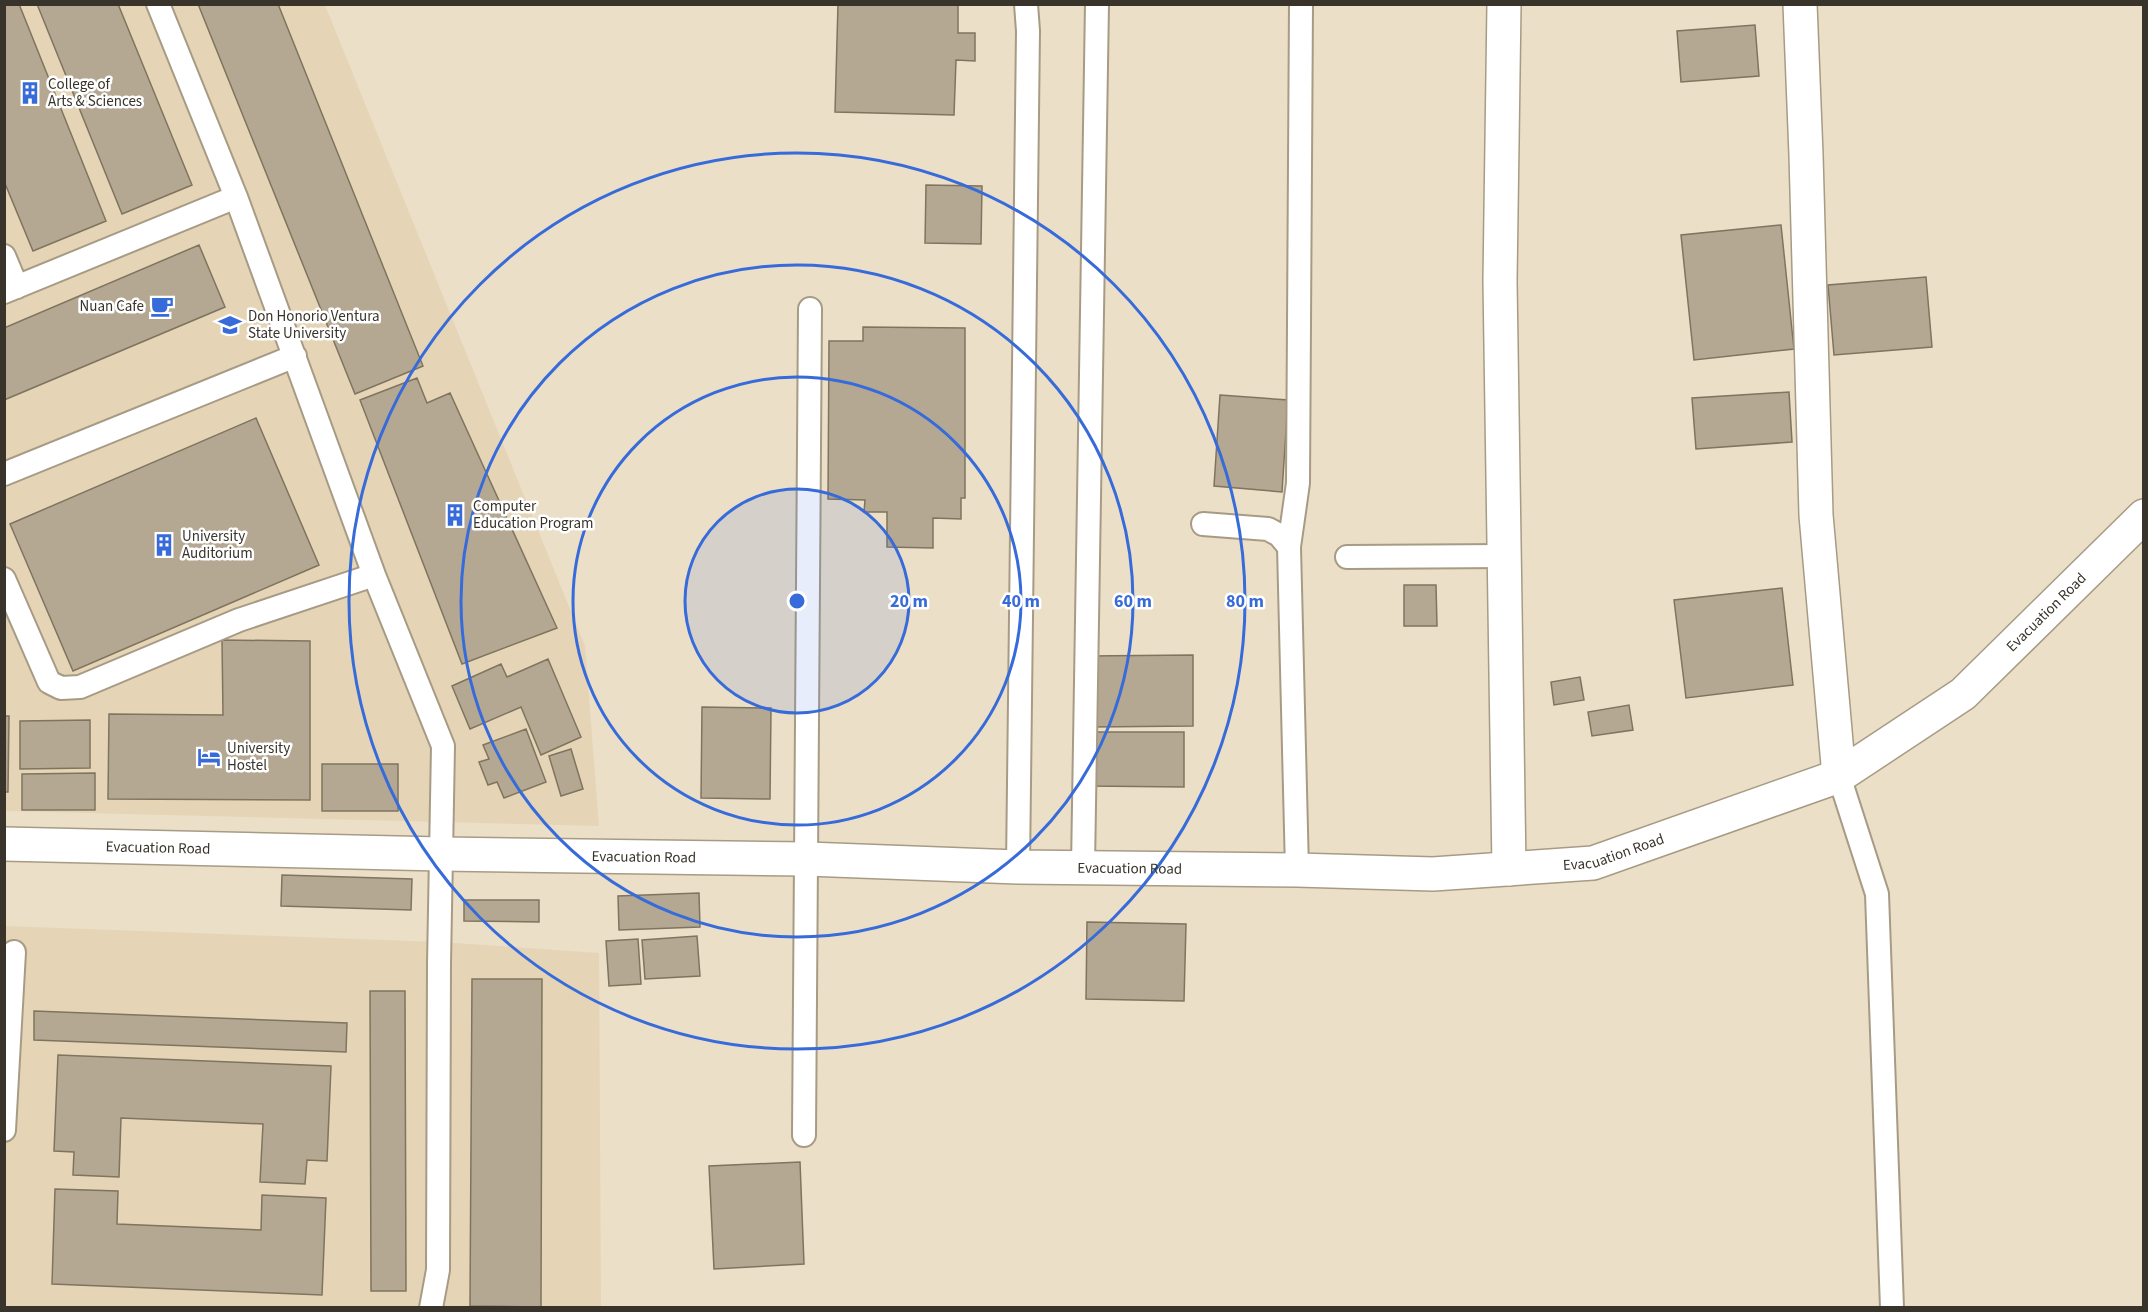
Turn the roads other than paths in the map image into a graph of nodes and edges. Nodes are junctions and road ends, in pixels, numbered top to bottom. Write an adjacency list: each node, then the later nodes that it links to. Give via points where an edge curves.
1 (158, 4): 7 (lane)
2 (1026, 4): 24 (lane)
3 (1097, 4): 25 (lane)
4 (1302, 4): 15 (lane, via 1299,483)
5 (1504, 4): 16 (street, via 1500,281)
6 (1800, 4): 20 (street, via 1816,515)
7 (236, 197): 9 (lane); 11 (lane)
8 (4, 256): 9 (lane)
9 (10, 290)
10 (810, 309): 23 (lane)
11 (295, 356): 12 (lane); 18 (lane)
12 (4, 474)
13 (2144, 516): 20 (street, Evacuation Road, via 1963,694)
14 (1203, 524): 15 (lane, via 1268,529)
15 (1289, 547): 27 (lane)
16 (1504, 556): 17 (lane); 26 (street)
17 (1347, 557)
18 (375, 575): 19 (lane, via 238,620 80,687 61,688 49,682); 22 (lane, via 443,746)
19 (4, 579)
20 (1839, 776): 26 (street, Evacuation Road, via 1593,863); 32 (lane, via 1877,894)
21 (4, 844): 22 (street, Evacuation Road)
22 (441, 854): 23 (street, Evacuation Road); 31 (lane, via 438,1270)
23 (807, 859): 24 (street, Evacuation Road); 30 (lane)
24 (1018, 867): 25 (street, Evacuation Road)
25 (1083, 867): 27 (street, Evacuation Road)
26 (1509, 869): 27 (street, Evacuation Road, via 1433,874)
27 (1296, 870)
28 (14, 952): 29 (lane)
29 (4, 1130)
30 (804, 1135)
31 (430, 1308)
32 (1892, 1308)

